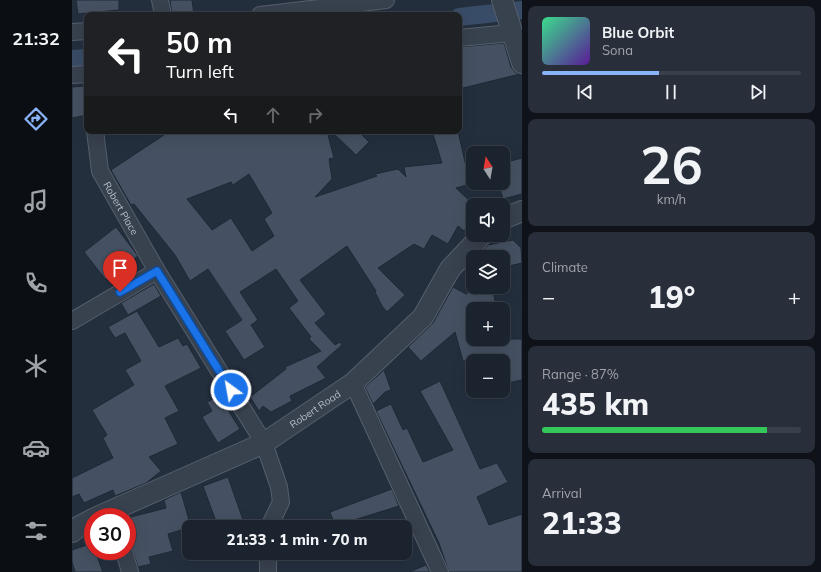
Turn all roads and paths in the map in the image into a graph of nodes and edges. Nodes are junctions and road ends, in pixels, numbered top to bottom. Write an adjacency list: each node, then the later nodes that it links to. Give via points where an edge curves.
1 (160, 0): 5 (street)
2 (386, 0): 4 (street)
3 (502, 0): 7 (street)
4 (305, 5): 6 (street)
5 (162, 12)
6 (274, 12)
7 (510, 29): 10 (street); 11 (street)
8 (84, 31): 9 (street)
9 (72, 32)
10 (462, 37)
11 (522, 63)
12 (84, 74): 13 (street)
13 (72, 75)
14 (95, 134): 18 (street, Robert Place, via 100,171)
15 (522, 211): 16 (street)
16 (510, 216)
17 (475, 242): 20 (street, Robert Road, via 450,269 423,317)
18 (157, 271): 19 (street); 21 (street, Robert Place)
19 (72, 321)
20 (353, 383): 21 (street, Robert Road); 30 (street)
21 (264, 443): 22 (street, Robert Road); 23 (street, Robert Place, via 279,487 281,502)
22 (122, 508)
23 (272, 520)
24 (84, 524): 25 (street)
25 (72, 532)
26 (127, 560): 28 (street)
27 (268, 560): 29 (street)
28 (130, 572)
29 (268, 572)
30 (440, 572)

